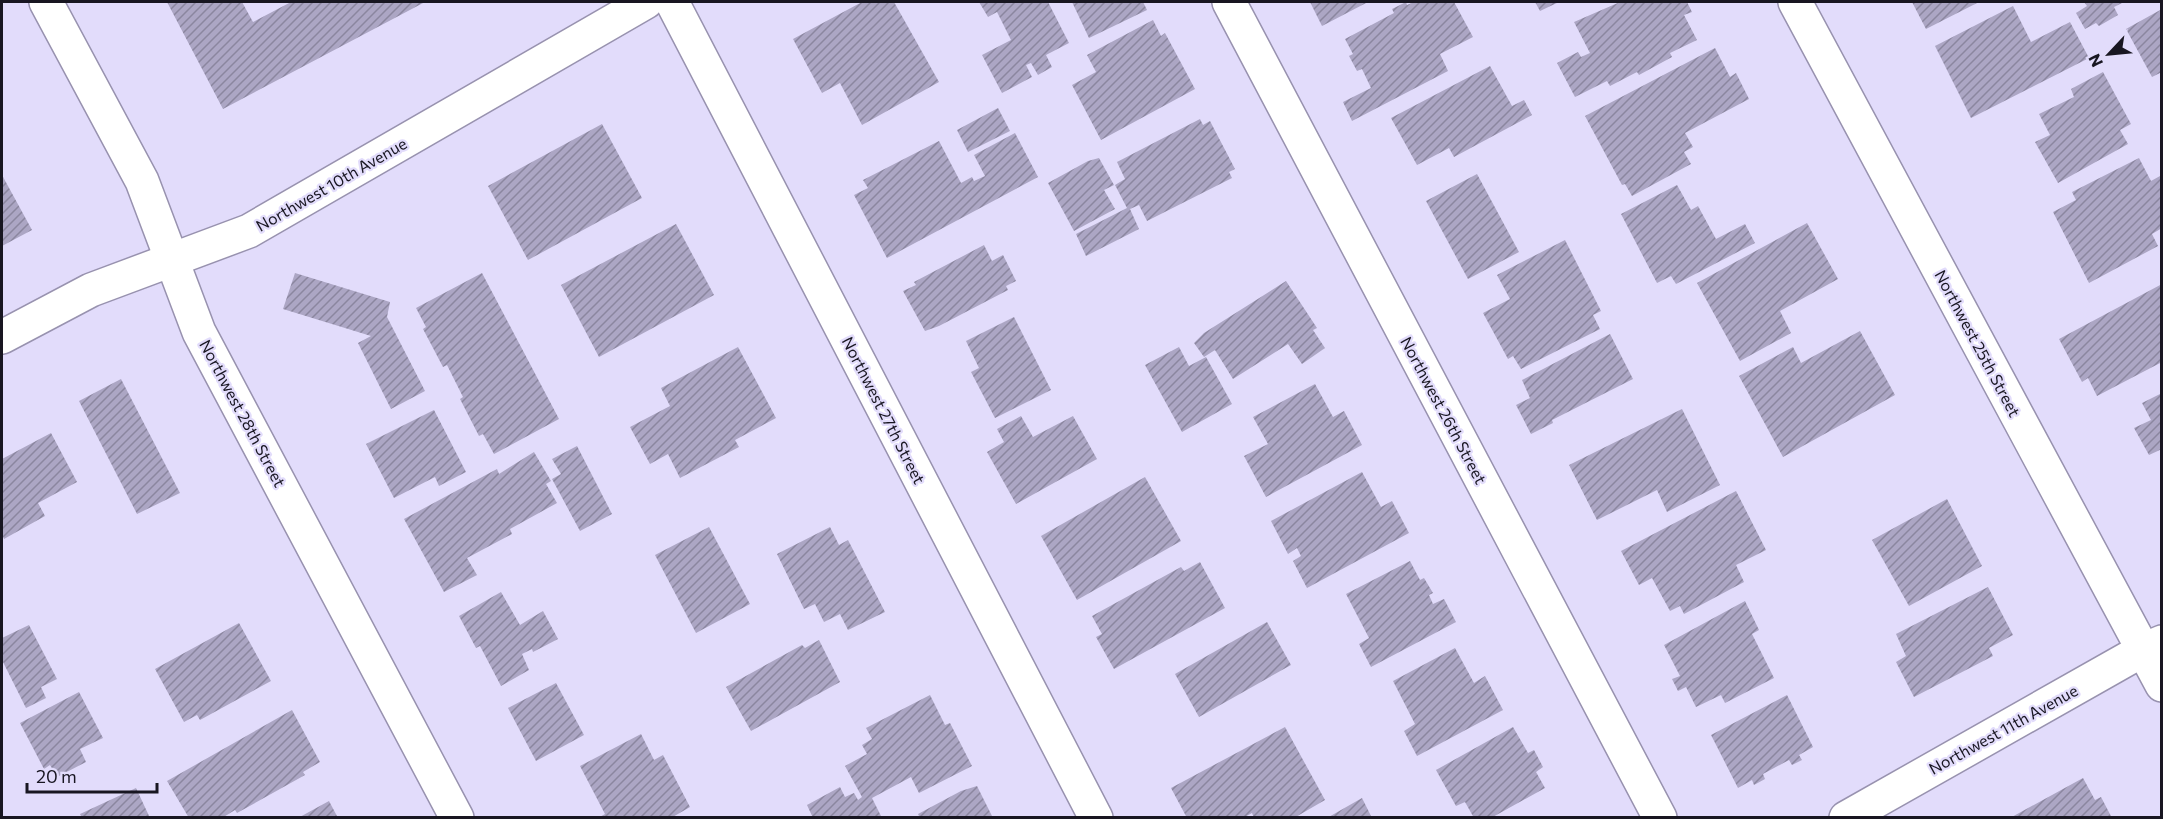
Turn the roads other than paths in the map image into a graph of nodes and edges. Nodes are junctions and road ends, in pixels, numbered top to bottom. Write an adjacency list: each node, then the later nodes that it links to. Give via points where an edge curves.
1 (46, 2): 6 (street, Northwest 28th Street, via 142,181)
2 (646, 2): 6 (street, Northwest 10th Avenue, via 259,226)
3 (672, 2): 11 (street, Northwest 27th Street)
4 (1229, 2): 12 (street, Northwest 26th Street)
5 (1795, 2): 8 (street, Northwest 25th Street)
6 (171, 260): 7 (street, Northwest 10th Avenue, via 91,290); 10 (street, Northwest 28th Street, via 200,332)
7 (2, 337)
8 (2152, 646): 9 (street, Northwest 25th Street); 13 (street, Northwest 11th Avenue)
9 (2162, 686)
10 (457, 818)
11 (1096, 818)
12 (1660, 818)
13 (1846, 818)

